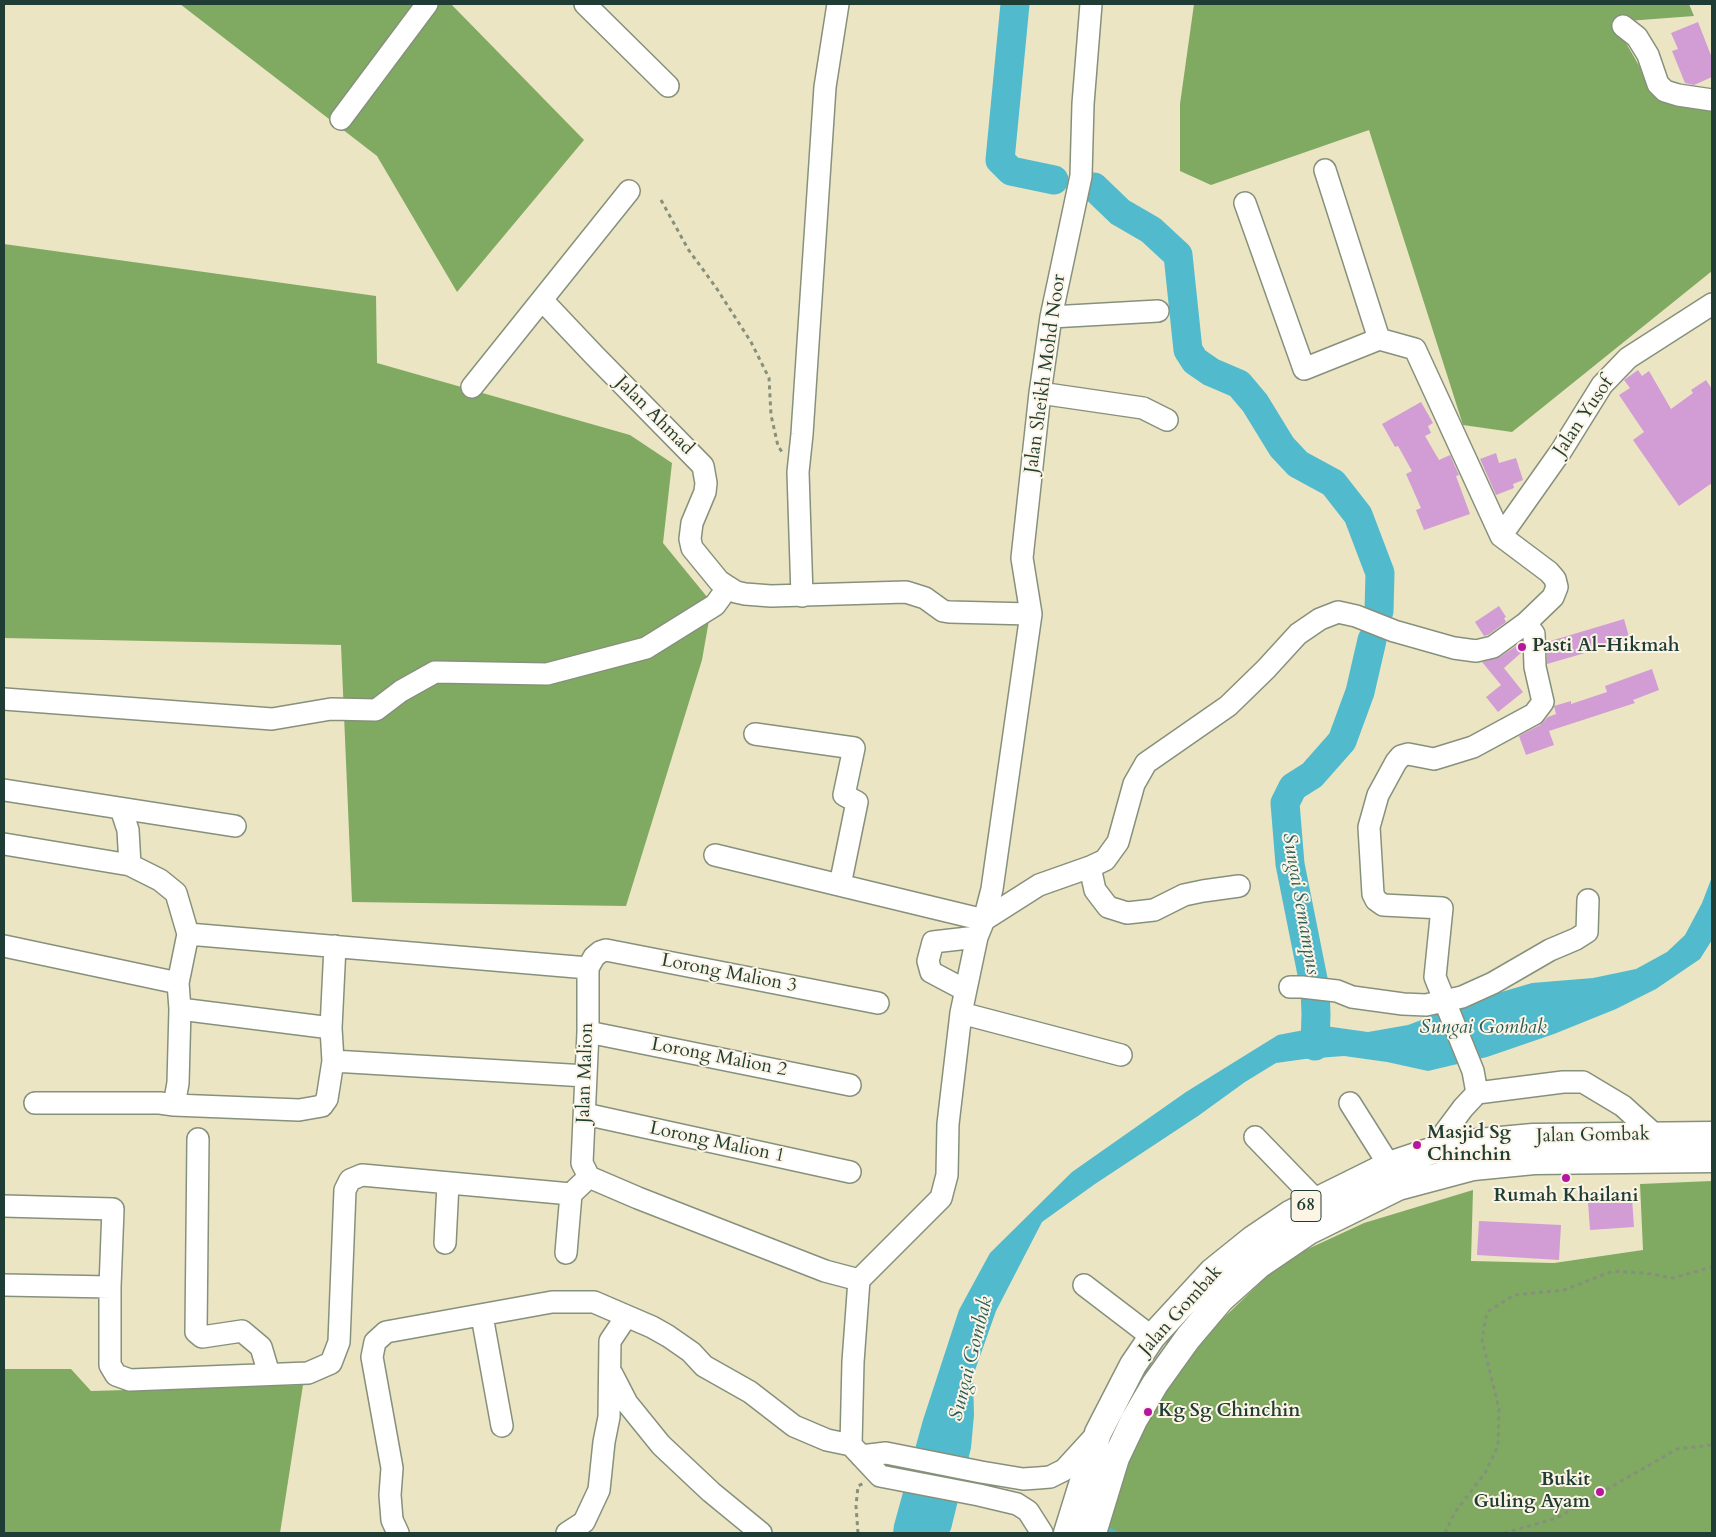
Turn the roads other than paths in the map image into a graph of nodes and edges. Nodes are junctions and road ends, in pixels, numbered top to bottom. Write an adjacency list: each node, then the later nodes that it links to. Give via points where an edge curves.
1 (427, 4): 8 (street)
2 (585, 4): 6 (street)
3 (838, 4): 22 (street, via 825,87 798,472)
4 (1091, 4): 15 (street, Jalan Sheikh Mohd Noor, via 1081,176)
5 (1623, 26): 7 (street, via 1637,37 1648,55 1658,84 1665,91)
6 (668, 86)
7 (1712, 100)
8 (341, 119)
9 (1324, 170): 16 (street)
10 (629, 191): 12 (street)
11 (1245, 203): 16 (street, via 1304,369)
12 (542, 300): 17 (street); 21 (street, Jalan Ahmad, via 703,466 705,492 692,523 690,539 695,553)
13 (1712, 304): 20 (street, Jalan Yusof, via 1628,358 1602,385)
14 (1158, 311): 15 (street)
15 (1051, 318): 18 (street, Jalan Sheikh Mohd Noor)
16 (1379, 339): 20 (street, via 1415,350)
17 (472, 388)
18 (1040, 394): 19 (street, via 1143,408); 23 (street, Jalan Sheikh Mohd Noor, via 1022,558)
19 (1167, 420)
20 (1502, 536): 24 (street, via 1555,579 1557,587 1553,597)
21 (728, 587): 22 (street, via 745,594); 25 (street, via 715,605 646,648 547,674 434,672 376,710 331,709 272,719)
22 (802, 596): 23 (street, via 906,592 924,598 943,611)
23 (1031, 614): 37 (street, Jalan Sheikh Mohd Noor, via 992,889)
24 (1526, 623): 33 (street, via 1493,647 1476,651 1454,648 1338,612 1320,619 1298,634 1228,706 1146,763 1134,784 1118,842 1105,860); 45 (street, via 1534,634 1535,667 1543,702 1534,714 1473,747 1434,759 1408,754 1402,756 1378,795 1369,827 1376,900 1383,905 1442,908 1435,977)
25 (4, 699)
26 (754, 734): 34 (street, via 854,748 844,795 857,802)
27 (4, 790): 28 (street)
28 (121, 809): 29 (street); 32 (street, via 128,830)
29 (235, 826)
30 (4, 844): 32 (street)
31 (715, 856): 34 (street)
32 (130, 865): 38 (street, via 160,880 176,893)
33 (1090, 867): 35 (street, via 1095,890 1108,907 1127,912 1154,910 1184,895); 37 (street, via 1039,885)
34 (840, 885): 37 (street)
35 (1239, 886)
36 (1588, 900): 45 (street, via 1587,932 1492,983)
37 (981, 928): 44 (street, Jalan Sheikh Mohd Noor); 44 (street, via 933,942 928,961 931,972)
38 (188, 934): 40 (street); 42 (street)
39 (4, 946): 42 (street)
40 (335, 946): 41 (street); 49 (street)
41 (588, 968): 46 (street, Lorong Malion 3, via 594,957 606,950); 50 (street, Jalan Malion)
42 (178, 982): 47 (street)
43 (1296, 987): 45 (street, via 1337,991 1373,1001 1426,1005)
44 (965, 990): 48 (street, Jalan Sheikh Mohd Noor)
45 (1444, 1002): 55 (street, via 1473,1071)
46 (878, 1003)
47 (180, 1009): 49 (street); 58 (street, via 178,1082)
48 (961, 1013): 51 (street); 75 (street, Jalan Sheikh Mohd Noor, via 948,1124 947,1175 941,1198)
49 (331, 1028): 52 (street)
50 (588, 1032): 53 (street, Jalan Malion); 54 (street, Lorong Malion 2)
51 (1121, 1055)
52 (334, 1061): 53 (street); 58 (street, via 327,1099 322,1106 299,1110)
53 (586, 1076): 59 (street, Jalan Malion)
54 (850, 1085)
55 (1477, 1094): 61 (street, via 1583,1082 1623,1106); 64 (street)
56 (35, 1103): 58 (street)
57 (1350, 1103): 66 (street)
58 (174, 1105)
59 (585, 1114): 67 (street, Lorong Malion 1); 68 (street, Jalan Malion, via 582,1162)
60 (1712, 1135): 61 (main road, Jalan Gombak / 68)
61 (1656, 1136): 64 (main road, Jalan Gombak / 68, via 1533,1137 1468,1143)
62 (1255, 1137): 71 (street)
63 (198, 1139): 83 (street, via 196,1332 202,1337 242,1330 261,1347)
64 (1432, 1151): 66 (main road, Jalan Gombak / 68)
65 (1712, 1159): 92 (main road, Jalan Gombak / 68, via 1534,1161 1473,1167 1398,1187 1309,1230 1259,1265 1221,1300 1155,1384 1116,1458)
66 (1389, 1165): 71 (main road, Jalan Gombak / 68)
67 (850, 1172)
68 (589, 1176): 70 (street); 75 (street, via 825,1271)
69 (448, 1184): 70 (street); 73 (street); 83 (street, via 362,1175 350,1180 345,1190 339,1342 331,1363 308,1373)
70 (570, 1194): 74 (street)
71 (1316, 1200): 81 (main road, Jalan Gombak / 68, via 1253,1239 1212,1272)
72 (4, 1206): 78 (street, via 113,1209)
73 (445, 1243)
74 (566, 1253)
75 (859, 1280): 86 (street, via 855,1320)
76 (4, 1285): 78 (street)
77 (1084, 1285): 81 (street)
78 (110, 1288): 83 (street, via 110,1365 116,1376 130,1380)
79 (482, 1316): 80 (street, via 552,1302 594,1302); 84 (street); 87 (street, via 386,1332 375,1342 372,1357 392,1468 392,1520)
80 (626, 1317): 82 (street, via 610,1341); 86 (street, via 668,1336 704,1366 750,1392 794,1426)
81 (1152, 1338): 85 (main road, Jalan Gombak / 68, via 1133,1365)
82 (610, 1372): 88 (street, via 609,1417 599,1490 584,1522); 89 (street, via 627,1403 661,1444 710,1492)
83 (269, 1374)
84 (502, 1426)
85 (1098, 1433): 86 (street, via 1064,1470 1050,1477 1023,1479); 91 (main road, Jalan Gombak / 68)
86 (856, 1450): 90 (street, via 880,1476 1017,1504 1028,1511)
87 (398, 1533)
88 (567, 1533)
89 (760, 1533)
90 (1042, 1533)
91 (1067, 1533)
92 (1093, 1533)

